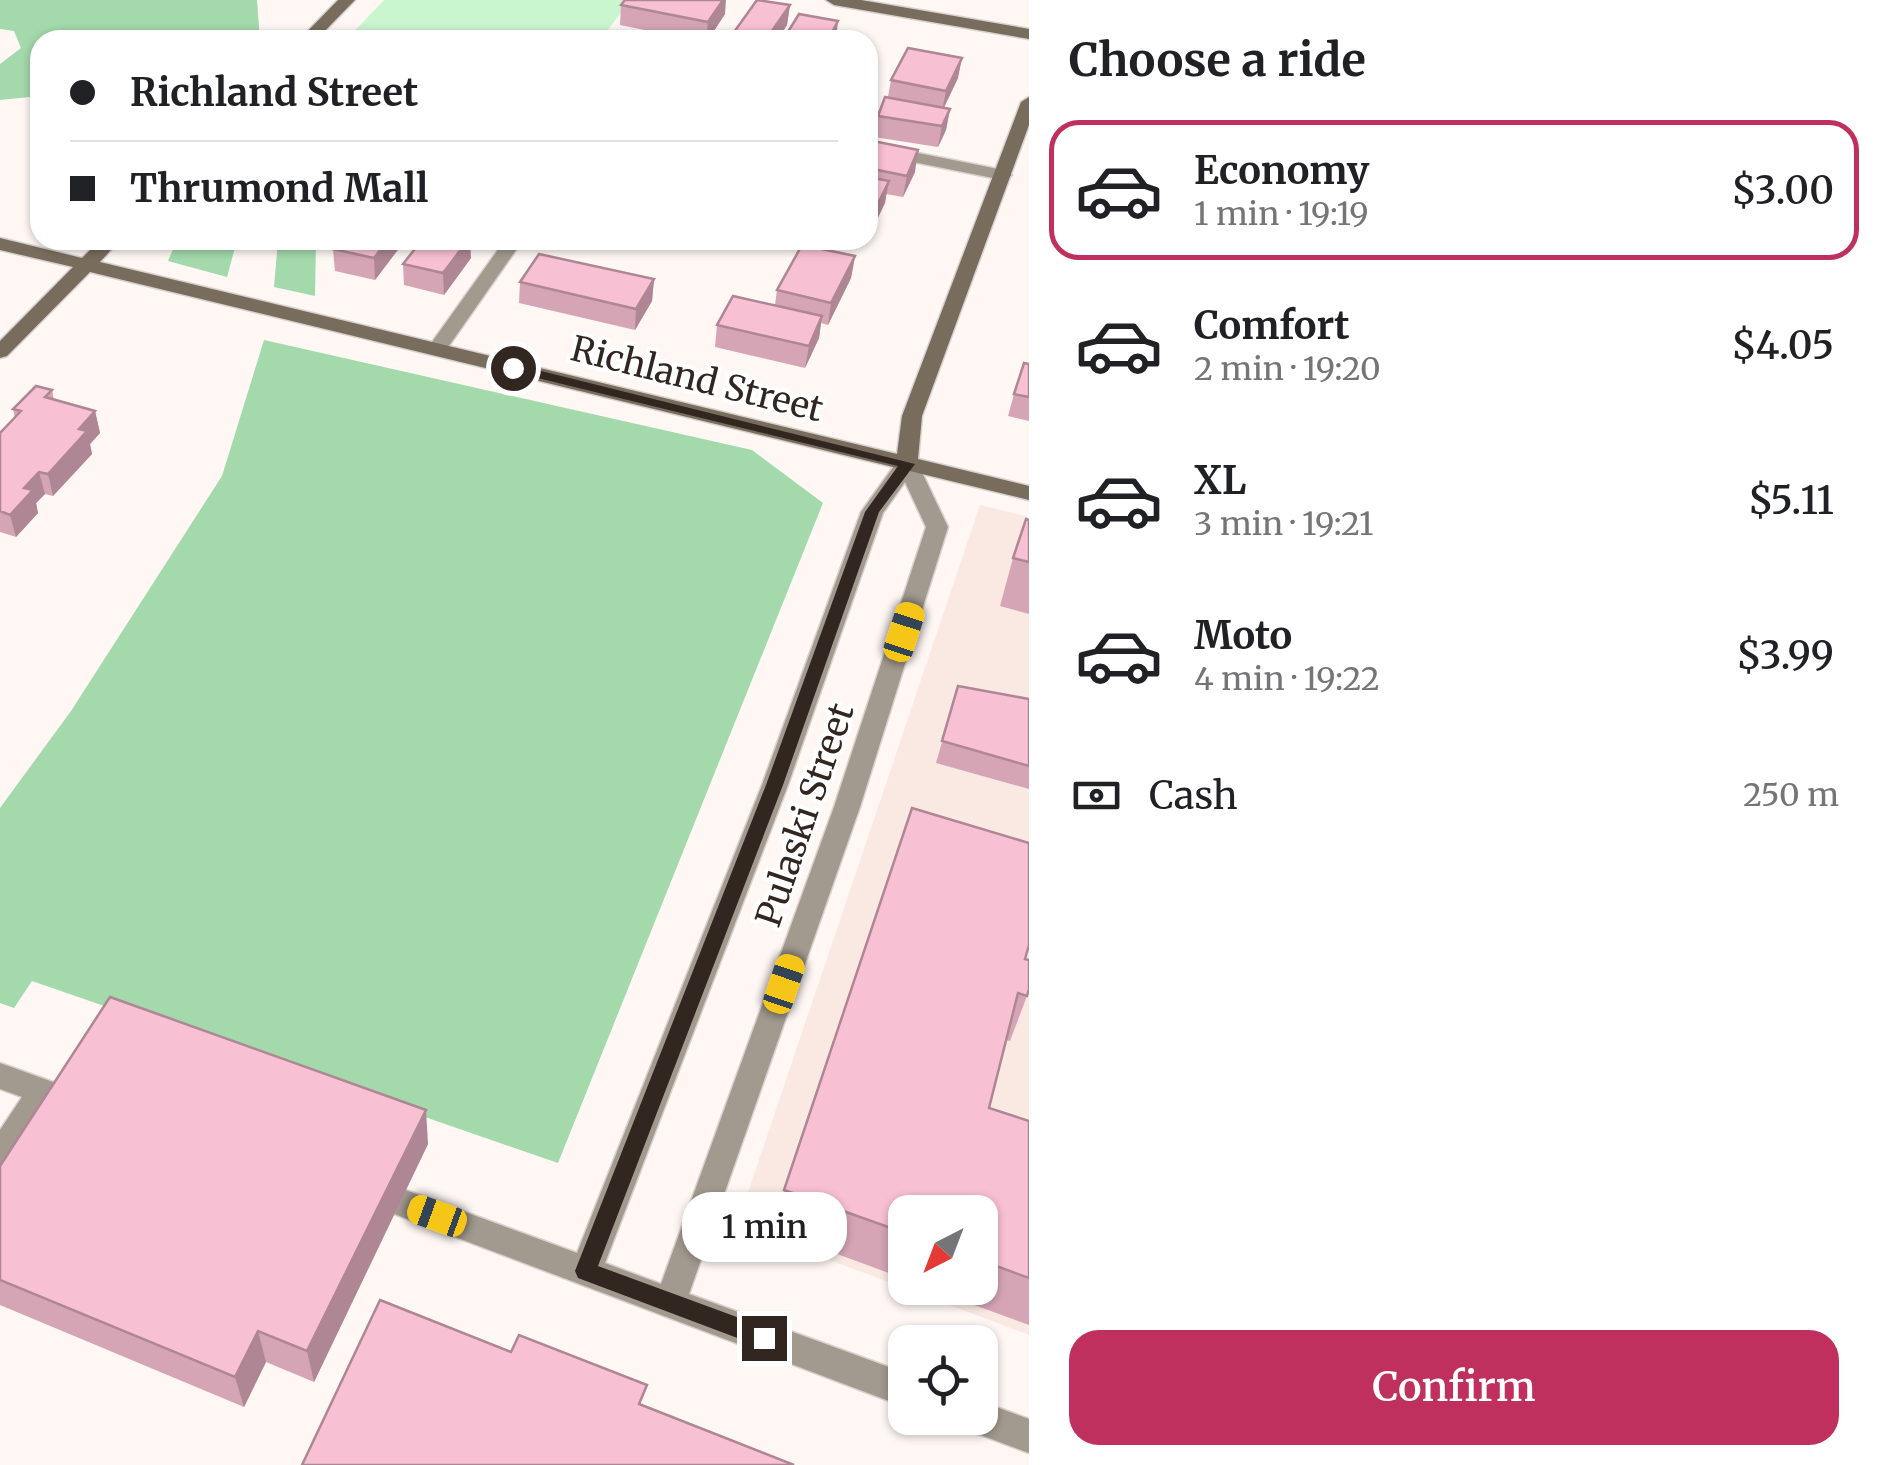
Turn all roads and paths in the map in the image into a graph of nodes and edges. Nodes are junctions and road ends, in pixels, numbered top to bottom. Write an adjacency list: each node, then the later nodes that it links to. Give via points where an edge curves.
1 (346, 0): 3 (street)
2 (834, 0): 4 (street)
3 (317, 30)
4 (1029, 34)
5 (1029, 102): 7 (street)
6 (878, 150): 7 (street)
7 (1003, 175): 14 (street, via 912,416)
8 (0, 244): 11 (street, Richland Street)
9 (101, 250): 11 (street)
10 (507, 250): 12 (street)
11 (86, 264): 12 (street, Richland Street); 13 (street)
12 (436, 349): 14 (street, Richland Street)
13 (0, 352)
14 (908, 464): 15 (street, Richland Street); 19 (street, Pulaski Street, via 872,512 775,785); 20 (street, Pulaski Street, via 938,527 848,806)
15 (1029, 493)
16 (0, 1076): 17 (street, via 43,1091)
17 (0, 1155)
18 (400, 1202): 19 (street)
19 (586, 1271): 20 (street)
20 (670, 1302): 21 (street)
21 (888, 1384)
22 (998, 1425): 23 (street)
23 (1029, 1436)

